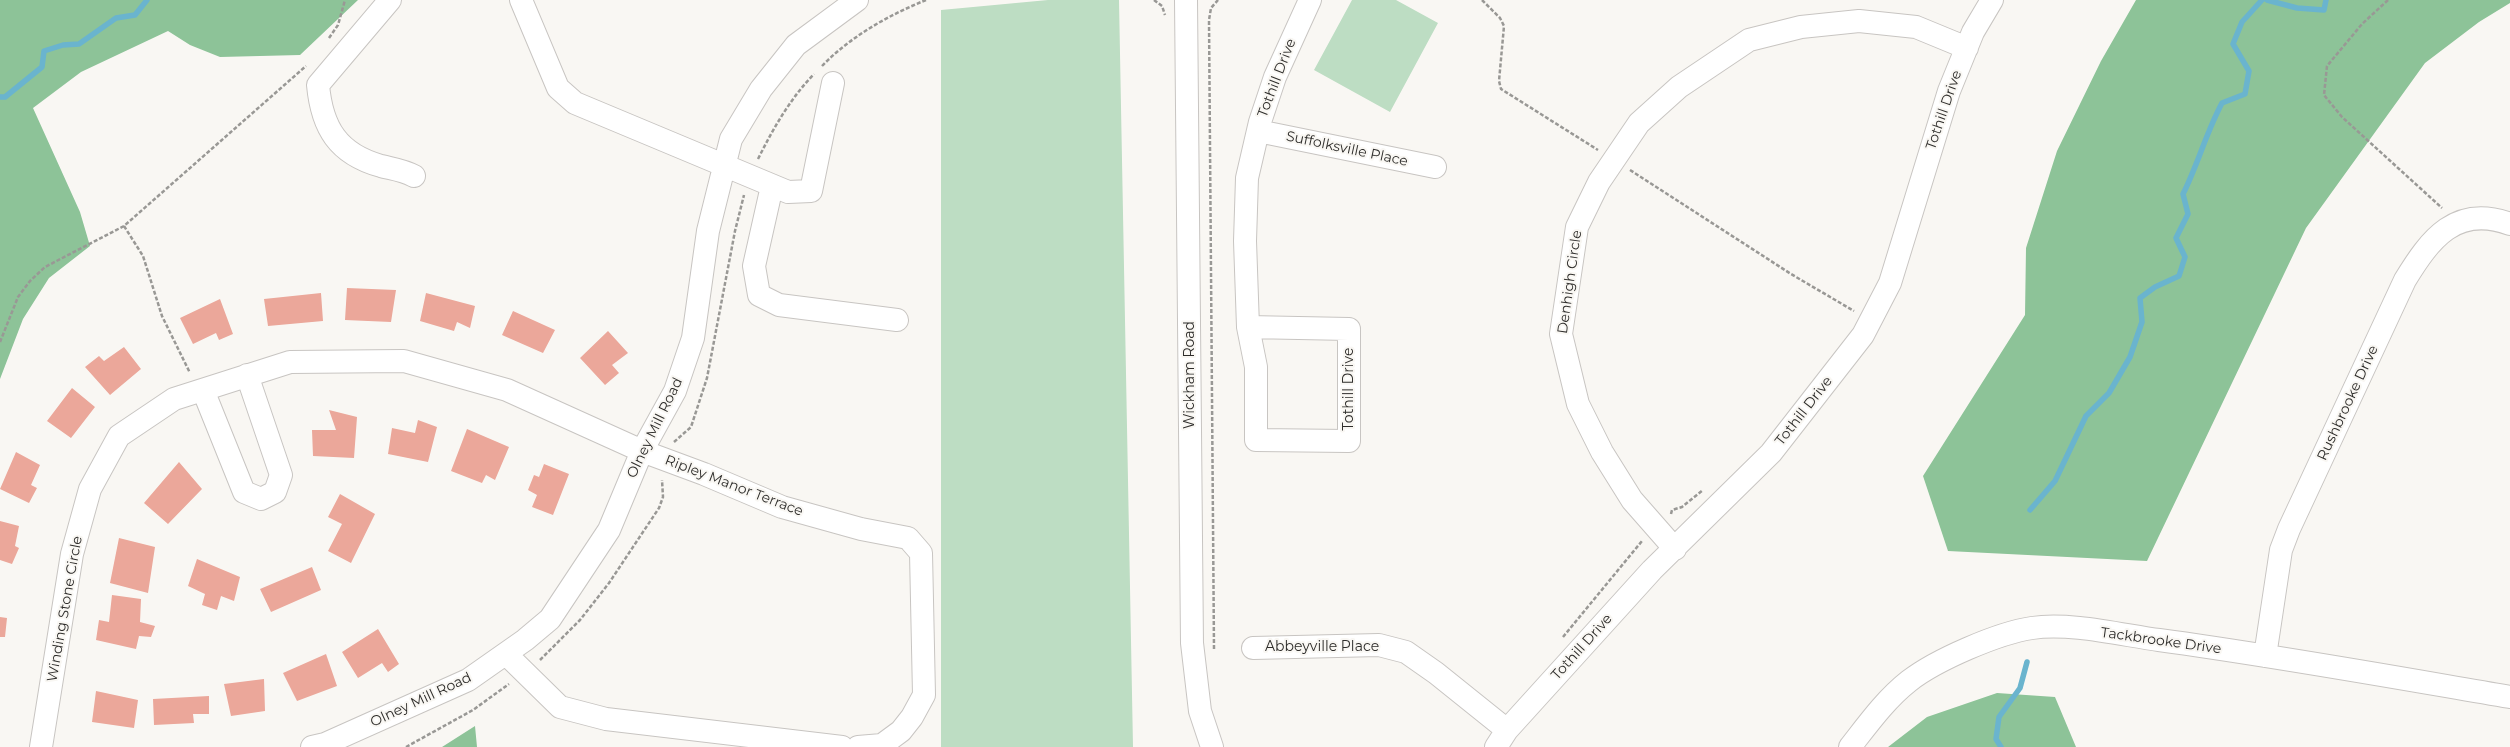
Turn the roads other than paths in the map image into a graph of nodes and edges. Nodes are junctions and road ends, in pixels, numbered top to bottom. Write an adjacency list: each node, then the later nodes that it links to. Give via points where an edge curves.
1 (390, 0): 12 (street, via 318,85 319,104 329,130 350,153 381,166 404,170)
2 (521, 0): 10 (street, via 558,88 575,103)
3 (857, 0): 10 (street, Olney Mill Road, via 792,50 761,89 731,139)
4 (1186, 0): 30 (street, Wickham Road, via 1192,643 1200,711)
5 (1310, 0): 9 (street, Tothill Drive, via 1275,77)
6 (1992, 0): 7 (street, Tothill Drive)
7 (1967, 48): 20 (street, Tothill Drive, via 1939,120 1890,282 1863,335 1771,453); 20 (street, Denhigh Circle, via 1916,27 1859,22 1801,26 1749,40 1679,87 1638,123 1599,182 1577,227 1561,334 1578,404 1602,452 1632,500)
8 (833, 83): 13 (street, via 811,191 788,192)
9 (1258, 130): 11 (street, Suffolksville Place); 16 (street, Tothill Drive, via 1247,178 1245,241)
10 (724, 165): 13 (street); 19 (street, Olney Mill Road, via 708,231 692,338 675,391)
11 (1435, 167)
12 (414, 176)
13 (772, 186): 15 (street, via 754,266 759,295 779,305)
14 (2510, 224): 23 (street, Rushbrooke Drive, via 2492,218 2476,219 2458,223 2439,233 2424,249 2405,280 2289,529 2282,550)
15 (897, 320)
16 (1248, 327): 16 (street, Tothill Drive, via 1349,329 1349,441 1256,440 1256,367)
17 (247, 375): 18 (street, Winding Stone Circle); 18 (street, via 281,475 275,492 261,499 244,492); 19 (street, Winding Stone Circle, via 290,362 404,361 507,390)
18 (201, 390): 26 (street, Winding Stone Circle, via 174,399 119,436 90,489 72,554)
19 (642, 451): 22 (street, Olney Mill Road, via 609,530 550,619); 29 (street, Ripley Manor Terrace, via 782,507 861,529 908,538 921,553 924,695 901,731 882,745)
20 (1675, 549): 25 (street, Tothill Drive, via 1647,575)
21 (1253, 648): 25 (street, Abbeyville Place, via 1379,645 1406,652 1436,673)
22 (506, 654): 27 (street, Olney Mill Road, via 468,680 325,744); 28 (street, via 560,707 606,719)
23 (2265, 656): 24 (street, Tackbrooke Drive); 31 (street, Tackbrooke Drive, via 2056,626 2032,628 1982,644 1940,662 1909,681 1882,707)
24 (2510, 697)
25 (1502, 738)
26 (41, 747)
27 (312, 747)
28 (842, 747)
29 (858, 747)
30 (1212, 747)
31 (1850, 747)

